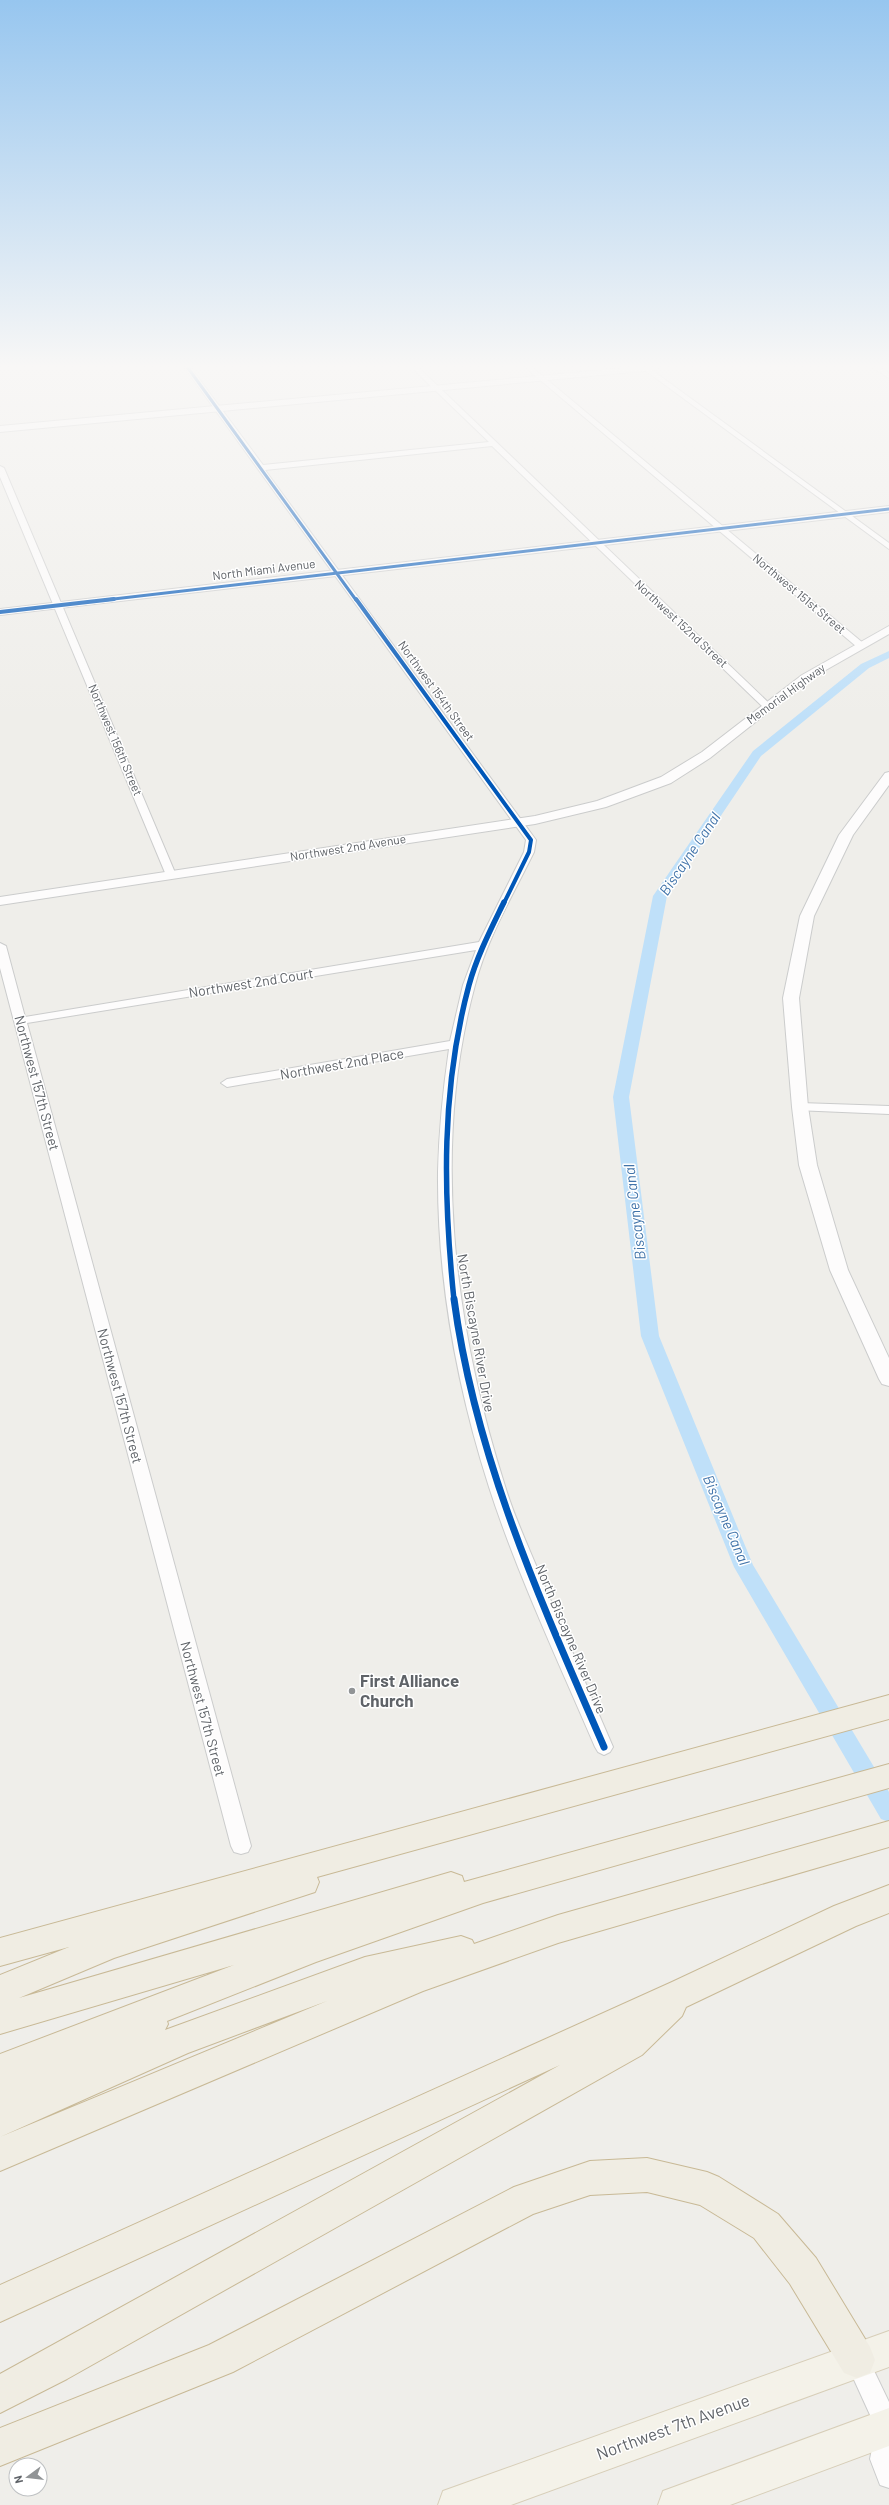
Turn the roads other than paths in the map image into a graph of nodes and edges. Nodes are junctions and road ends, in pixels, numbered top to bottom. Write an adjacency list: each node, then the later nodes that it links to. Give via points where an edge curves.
1 (7, 485): 12 (street, Northwest 156th Street)
2 (271, 485): 11 (street, Northwest 154th Street)
3 (536, 485): 9 (street, Northwest 152nd Street)
4 (667, 485): 8 (street, Northwest 151st Street)
5 (806, 485): 7 (street)
6 (889, 510): 7 (street, North Miami Avenue)
7 (845, 514): 8 (street, North Miami Avenue); 10 (street)
8 (720, 529): 9 (street, North Miami Avenue); 15 (street, Northwest 151st Street)
9 (595, 543): 11 (street, North Miami Avenue); 16 (street, Northwest 152nd Street)
10 (889, 548)
11 (336, 573): 12 (street, North Miami Avenue); 19 (street, Northwest 154th Street)
12 (58, 605): 13 (street, North Miami Avenue); 20 (street, Northwest 156th Street)
13 (0, 612)
14 (889, 629): 15 (street, Memorial Highway)
15 (860, 645): 16 (street, Memorial Highway, via 806,677)
16 (767, 706): 17 (street, Memorial Highway)
17 (688, 767): 19 (street, Northwest 2nd Avenue, via 666,780 628,796 575,812)
18 (889, 776): 27 (street, via 846,835 807,916 791,998)
19 (520, 822): 20 (street, Northwest 2nd Avenue); 22 (street, North Biscayne River Drive, via 530,838 530,848)
20 (172, 875): 21 (street, Northwest 2nd Avenue)
21 (0, 901)
22 (483, 945): 24 (street, Northwest 2nd Court); 25 (street, North Biscayne River Drive, via 469,986)
23 (0, 946): 24 (street, Northwest 157th Street)
24 (20, 1021): 37 (street, Northwest 157th Street)
25 (457, 1044): 26 (street, Northwest 2nd Place); 31 (street, North Biscayne River Drive, via 446,1119 445,1184 453,1284 474,1404 514,1534)
26 (227, 1083)
27 (800, 1107): 28 (street); 29 (street, via 808,1165 839,1270)
28 (889, 1110)
29 (889, 1379)
30 (889, 1707): 34 (highway)
31 (604, 1747)
32 (889, 1767): 35 (highway)
33 (889, 1776): 35 (highway)
34 (634, 1778): 41 (highway, via 193,1896); 42 (highway, via 602,1797 381,1858 181,1920 58,1964)
35 (822, 1790): 40 (highway, via 482,1889); 44 (highway, via 489,1874)
36 (889, 1834): 39 (highway)
37 (241, 1846)
38 (889, 1899): 43 (highway, via 845,1916)
39 (558, 1929): 47 (highway, via 365,1972 180,2040); 48 (highway, via 416,1979)
40 (312, 1949): 45 (highway); 46 (highway)
41 (0, 1952)
42 (0, 1991)
43 (683, 1993): 49 (highway); 51 (highway, via 630,2044)
44 (0, 2019)
45 (0, 2070)
46 (0, 2095)
47 (0, 2120)
48 (0, 2154)
49 (0, 2304)
50 (873, 2355): 52 (street); 53 (highway, via 766,2226 707,2189 647,2175 590,2178 526,2199 220,2359); 55 (main road, Northwest 7th Avenue)
51 (0, 2394)
52 (889, 2427): 54 (street, via 882,2459); 56 (main road)
53 (0, 2447)
54 (889, 2476)
55 (457, 2505)
56 (678, 2505)

